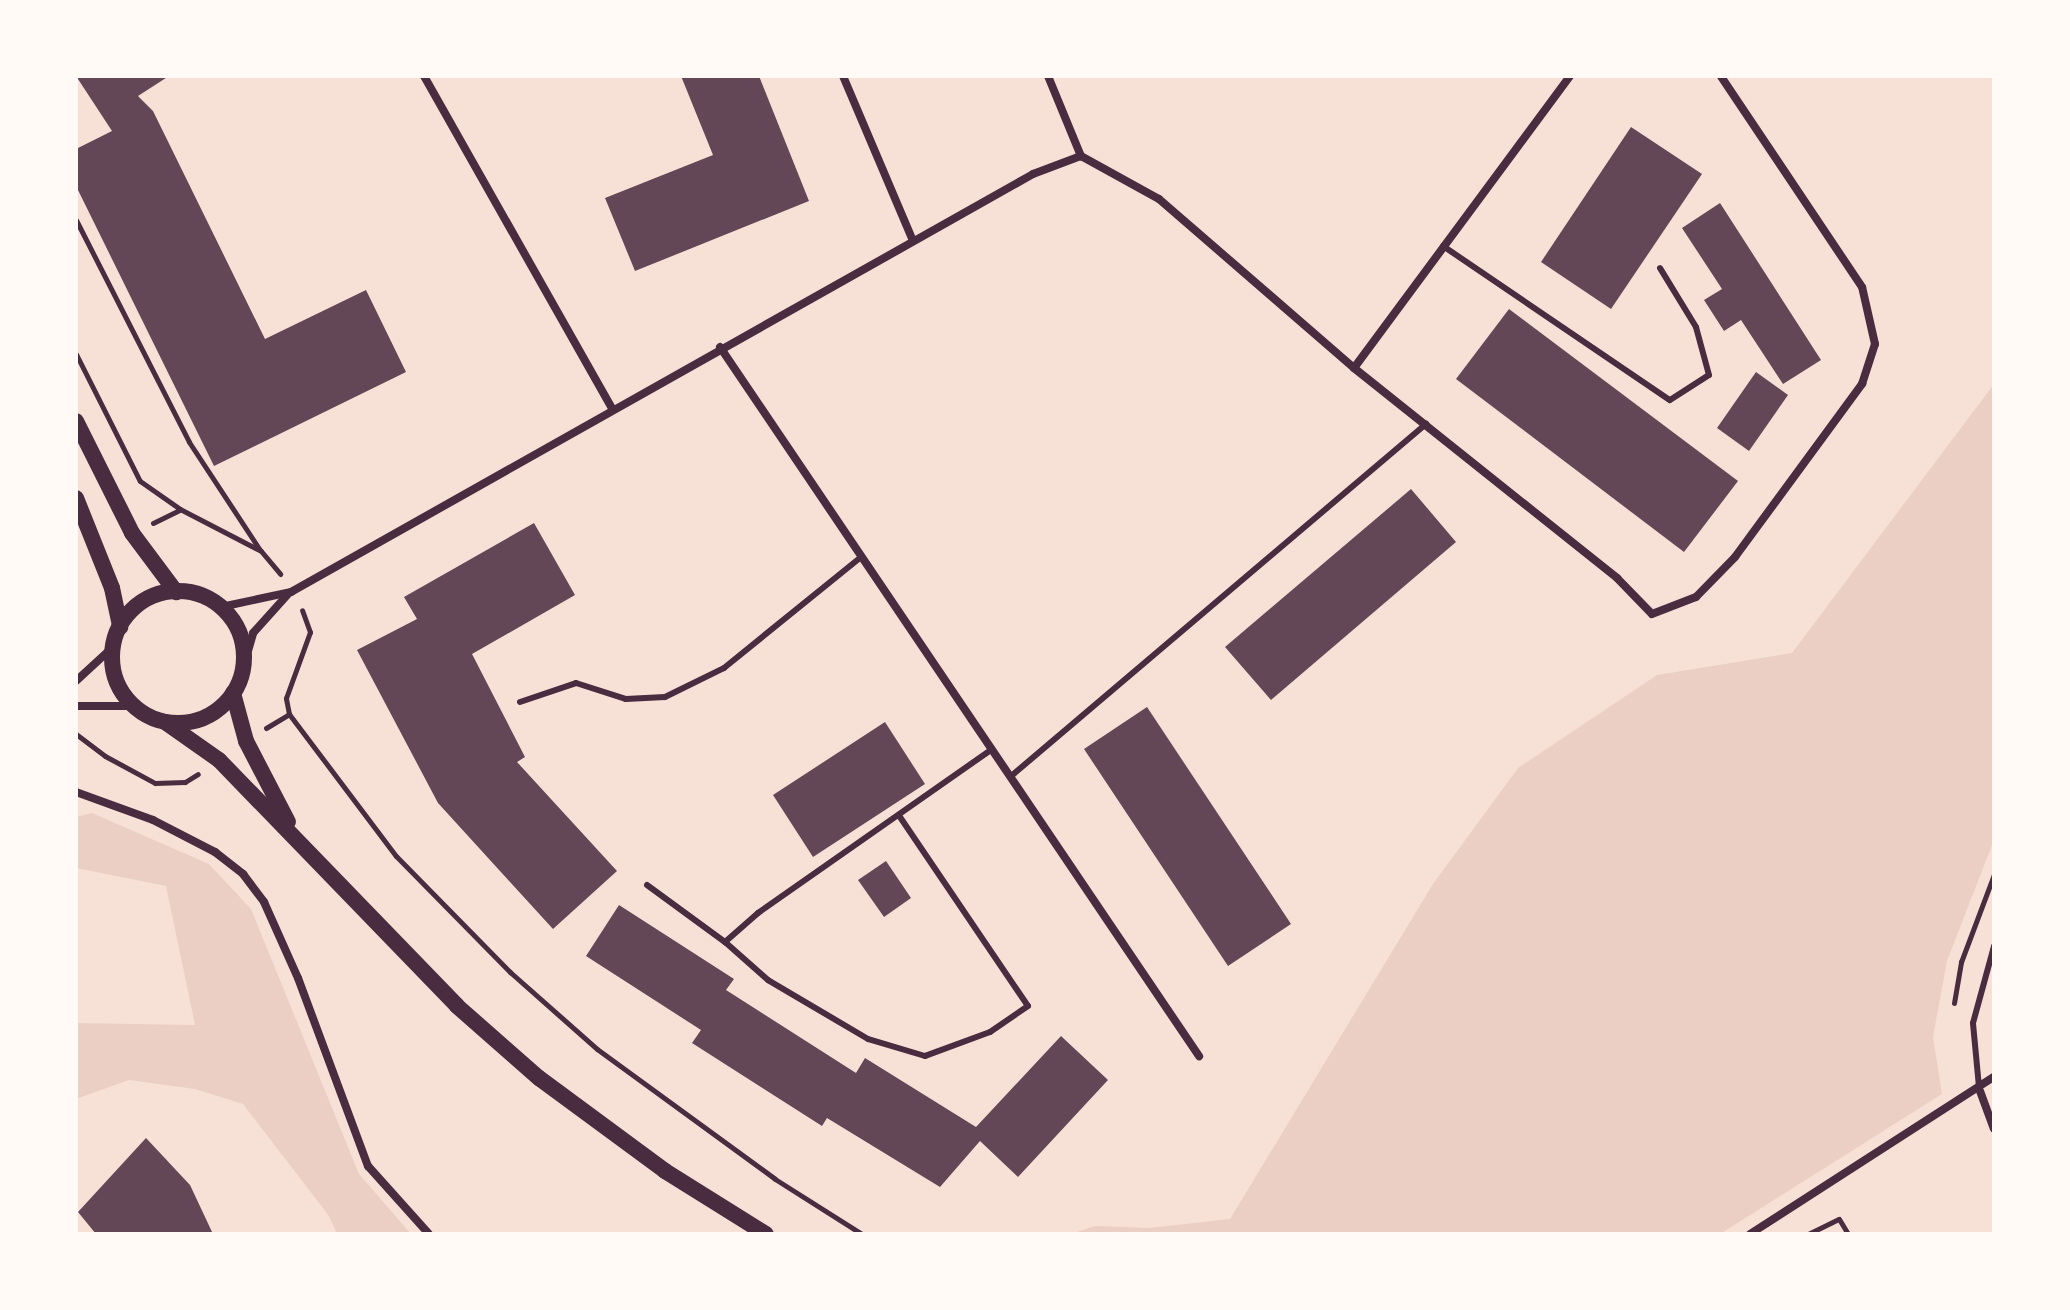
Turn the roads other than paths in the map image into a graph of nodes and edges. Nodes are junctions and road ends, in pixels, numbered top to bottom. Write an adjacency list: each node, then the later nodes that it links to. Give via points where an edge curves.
1 (424, 76): 12 (street)
2 (843, 76): 7 (street)
3 (1048, 76): 6 (street)
4 (1570, 76): 8 (street)
5 (1721, 76): 14 (street, via 1862,287 1875,344 1862,384 1735,557 1696,597 1652,614 1617,578)
6 (1081, 156): 7 (street, via 1033,174); 11 (street, via 1159,199)
7 (913, 241): 10 (street)
8 (1443, 246): 9 (lane, via 1670,400 1709,375 1696,327); 11 (street)
9 (1660, 268)
10 (720, 347): 12 (street); 16 (street)
11 (1354, 368): 14 (street)
12 (612, 408): 18 (street)
13 (76, 421): 17 (main road, via 132,533)
14 (1426, 424): 30 (lane)
15 (76, 498): 20 (main road, via 112,588)
16 (861, 557): 25 (lane, via 724,668 665,697 626,699 576,683); 29 (street)
17 (176, 592): 19 (main road, via 204,596); 20 (main road, via 142,601)
18 (291, 592): 19 (street); 22 (street, via 253,633)
19 (221, 607): 22 (main road, via 235,624)
20 (120, 627): 21 (main road)
21 (113, 647): 23 (street); 27 (main road, via 115,679)
22 (244, 665): 24 (main road)
23 (76, 681)
24 (233, 693): 28 (main road, via 209,716); 33 (main road, via 246,741)
25 (520, 702)
26 (76, 706): 27 (street)
27 (134, 706): 28 (main road)
28 (165, 722): 33 (main road, via 219,760)
29 (992, 749): 30 (street); 32 (lane)
30 (1010, 777): 37 (street)
31 (76, 792): 41 (street, via 153,820 215,852 243,874 264,902 298,978 368,1166)
32 (900, 817): 35 (lane, via 758,913); 35 (lane, via 1028,1006 990,1032 925,1056 868,1039 768,980)
33 (294, 834): 42 (main road, via 405,955 539,1078 665,1171)
34 (647, 885): 35 (lane)
35 (725, 942)
36 (1994, 946): 39 (lane, via 1973,1023)
37 (1199, 1056)
38 (1994, 1077): 39 (street)
39 (1980, 1091): 40 (street); 43 (street)
40 (1994, 1129)
41 (429, 1234)
42 (766, 1234)
43 (1750, 1234)

